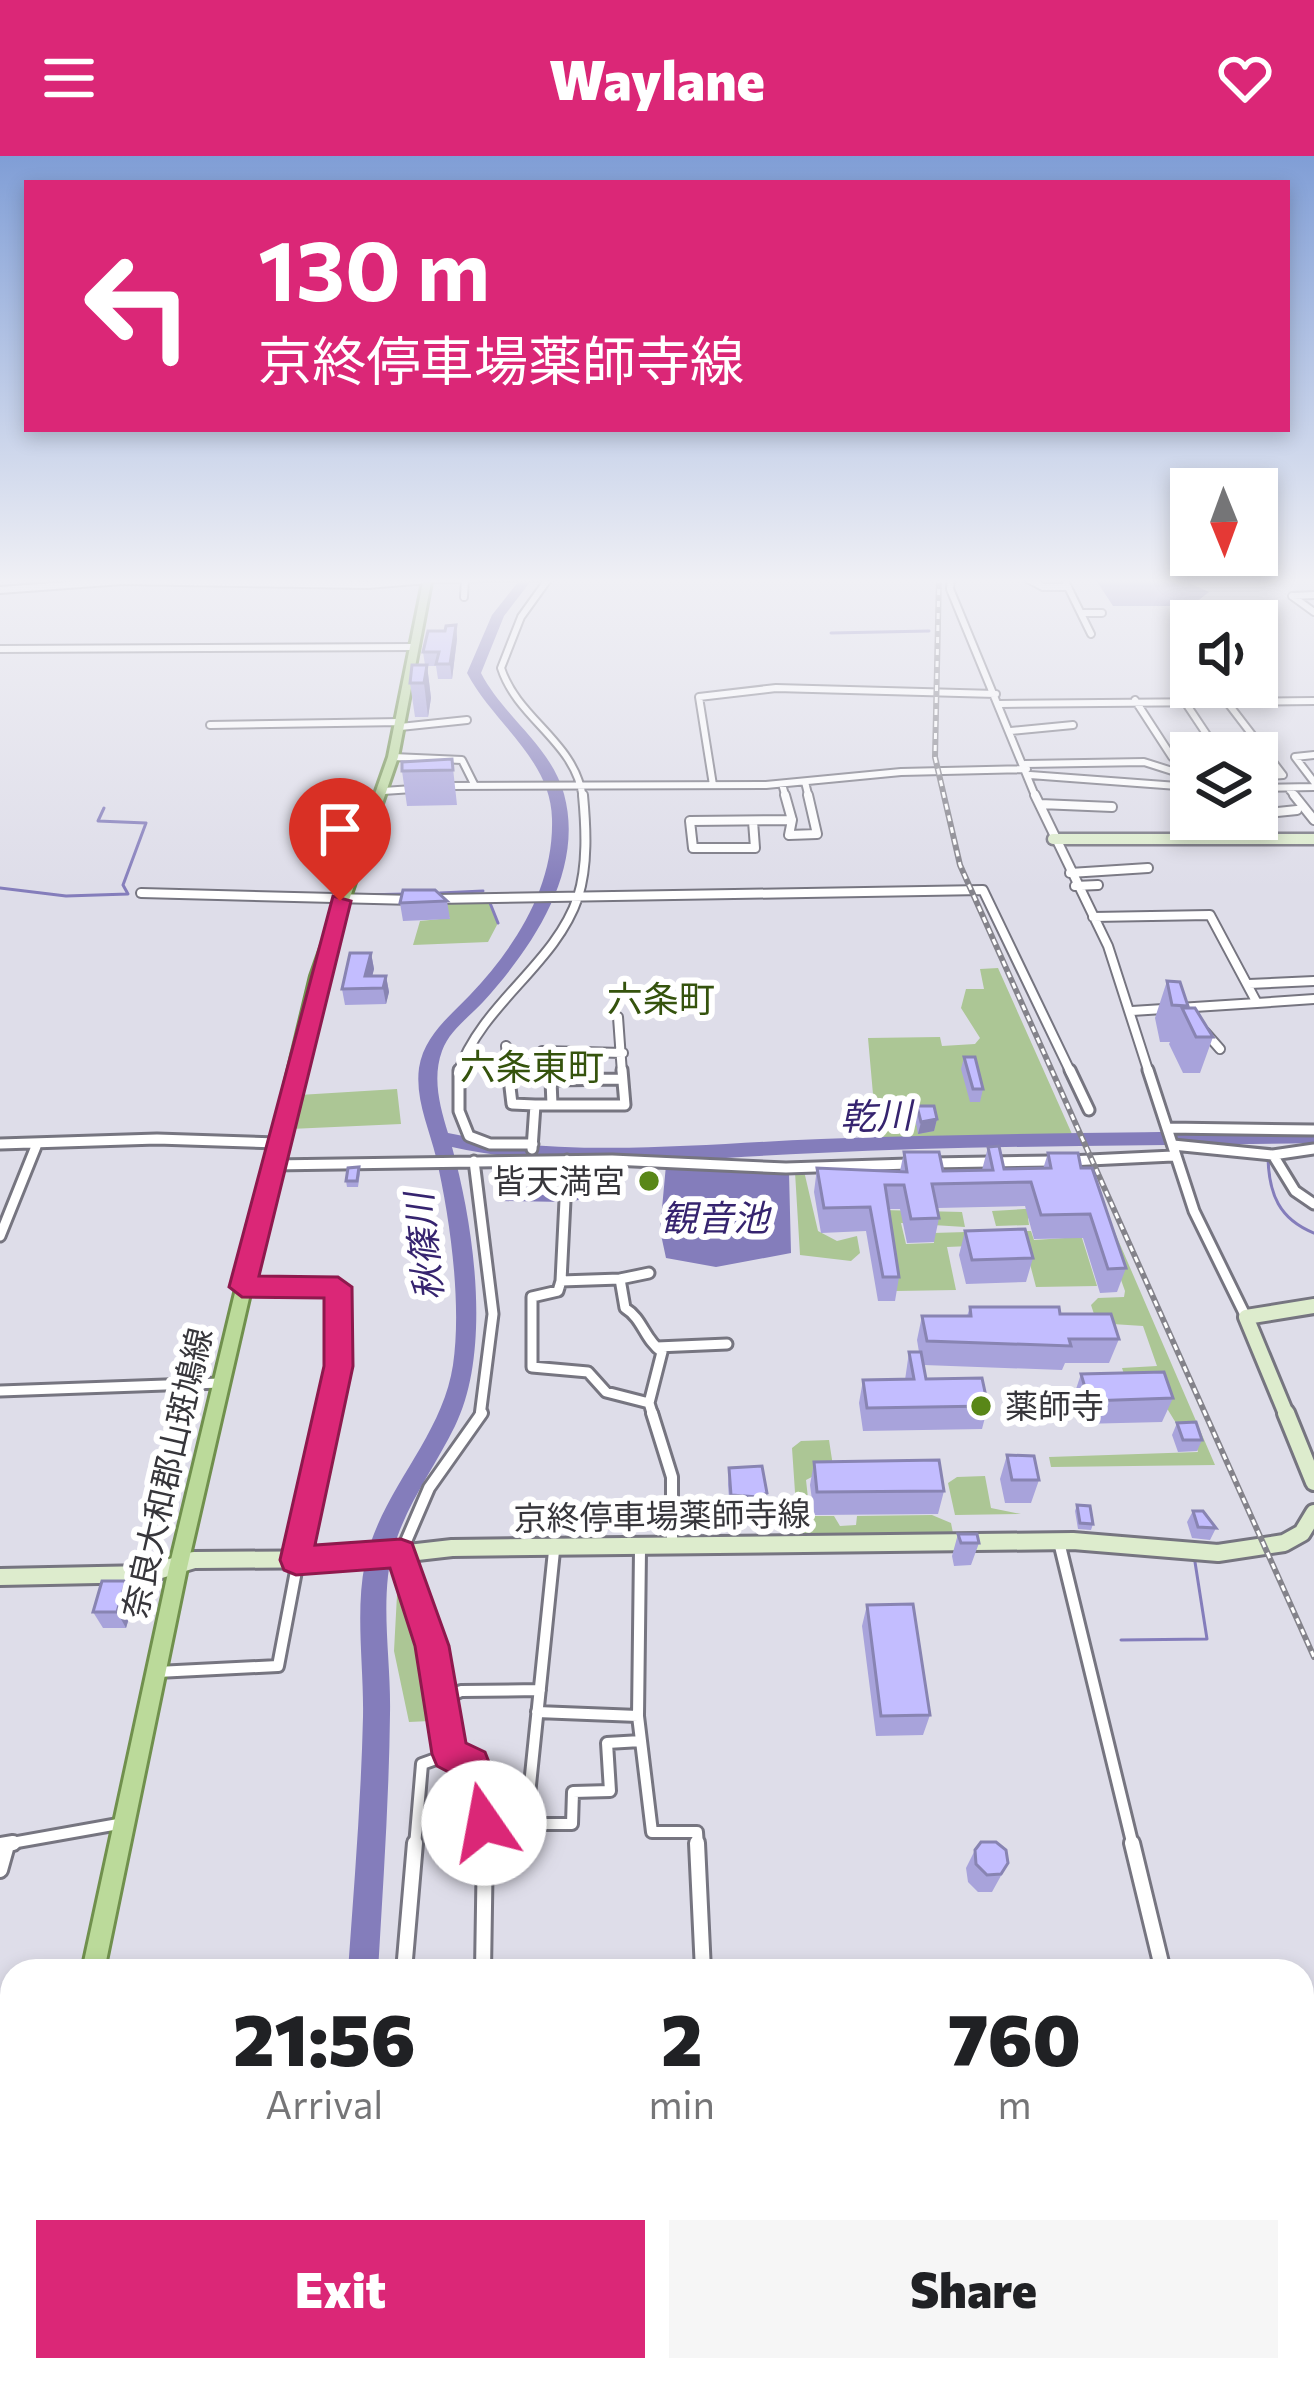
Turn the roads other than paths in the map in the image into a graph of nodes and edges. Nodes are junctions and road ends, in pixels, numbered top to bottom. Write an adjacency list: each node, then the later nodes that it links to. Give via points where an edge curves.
1 (409, 681): 13 (main road, 奈良大和郡山斑鳩線)
2 (505, 681): 24 (street, via 560,746)
3 (990, 681): 4 (street)
4 (996, 694): 9 (street); 27 (street, via 776,688 700,697)
5 (1135, 700): 6 (street); 9 (street); 17 (street)
6 (1170, 701)
7 (1278, 701): 8 (street)
8 (1314, 701)
9 (1000, 704): 15 (street)
10 (1232, 708): 16 (street)
11 (468, 724): 13 (street)
12 (210, 725): 13 (street)
13 (401, 725): 19 (main road, 奈良大和郡山斑鳩線)
14 (1072, 725): 15 (street)
15 (1011, 731): 20 (street)
16 (1250, 732)
17 (1170, 754)
18 (1314, 755): 26 (street, via 1295,757)
19 (392, 757): 23 (street, via 462,760); 31 (main road, 奈良大和郡山斑鳩線)
20 (1027, 769): 21 (street, via 1144,762); 22 (street); 28 (street); 32 (street)
21 (1170, 771)
22 (805, 782): 25 (street); 36 (street, via 817,834 789,835)
23 (474, 784): 24 (street); 31 (street)
24 (576, 784): 27 (street); 48 (street, via 584,869)
25 (782, 784): 27 (street); 36 (street)
26 (1314, 784): 30 (street)
27 (713, 785)
28 (1170, 786)
29 (1278, 788): 30 (street)
30 (1288, 788): 37 (street)
31 (382, 791): 49 (main road, 奈良大和郡山斑鳩線)
32 (1040, 804): 33 (street); 41 (street)
33 (1112, 807)
34 (1279, 810): 35 (street)
35 (1297, 810)
36 (792, 820): 38 (street)
37 (1314, 820)
38 (753, 821): 38 (street, via 690,821 693,848 754,848)
39 (1170, 838): 41 (main road)
40 (1278, 838): 42 (main road)
41 (1053, 839): 44 (street)
42 (1314, 839)
43 (1148, 868): 44 (street)
44 (1070, 873): 46 (street)
45 (1098, 885): 46 (street)
46 (1075, 886): 50 (street)
47 (141, 893): 49 (street)
48 (578, 894): 49 (street); 65 (street, via 983,890); 71 (street, via 460,1061 464,1130 474,1140)
49 (340, 901): 68 (main road, 奈良大和郡山斑鳩線)
50 (1093, 917): 52 (street, via 1210,915); 56 (street)
51 (1314, 980): 52 (street)
52 (1249, 984): 54 (street)
53 (1314, 999): 54 (street)
54 (1257, 1003): 55 (street)
55 (1181, 1006): 56 (street); 59 (street)
56 (1132, 1011): 66 (street)
57 (618, 1017): 61 (street)
58 (506, 1046): 63 (street, via 512,1104)
59 (1220, 1049)
60 (542, 1052): 61 (street)
61 (623, 1053): 62 (street)
62 (621, 1079): 64 (street, via 551,1080); 64 (street, via 625,1106)
63 (535, 1105): 64 (street); 71 (street)
64 (551, 1106)
65 (1089, 1110)
66 (1168, 1128): 67 (street); 73 (street)
67 (1314, 1130)
68 (277, 1143): 70 (street); 78 (main road, 奈良大和郡山斑鳩線)
69 (0, 1144): 70 (street)
70 (37, 1144): 80 (street)
71 (532, 1144): 75 (street)
72 (1314, 1149): 74 (street)
73 (1173, 1150): 74 (street); 76 (street, via 786,1168); 86 (street)
74 (1273, 1155): 79 (street, via 1295,1191)
75 (532, 1160): 76 (street); 77 (street)
76 (568, 1160): 83 (street)
77 (474, 1161): 78 (street); 98 (street, via 493,1314 483,1412 429,1488)
78 (272, 1165): 84 (main road, 奈良大和郡山斑鳩線)
79 (1314, 1204)
80 (0, 1236)
81 (650, 1274): 82 (street)
82 (620, 1279): 83 (street); 88 (street, via 625,1308)
83 (561, 1281): 91 (street, via 558,1291 532,1297 532,1367 589,1372 606,1392)
84 (242, 1287): 89 (main road, 奈良大和郡山斑鳩線); 99 (street, via 338,1287 338,1366)
85 (1314, 1306): 86 (main road)
86 (1246, 1318): 92 (main road)
87 (727, 1343): 88 (street)
88 (657, 1347): 91 (street)
89 (220, 1383): 90 (street); 100 (main road, 奈良大和郡山斑鳩線)
90 (0, 1391)
91 (649, 1403): 95 (street, via 672,1477)
92 (1314, 1482)
93 (1314, 1514): 94 (main road, 京終停車場薬師寺線, via 1285,1543 1249,1550)
94 (1059, 1542): 95 (main road, 京終停車場薬師寺線); 116 (street)
95 (672, 1549): 96 (main road, 京終停車場薬師寺線)
96 (640, 1550): 97 (main road, 京終停車場薬師寺線); 106 (street)
97 (554, 1552): 98 (main road, 京終停車場薬師寺線); 103 (street)
98 (401, 1553): 99 (main road, 京終停車場薬師寺線); 104 (street)
99 (296, 1560): 100 (main road, 京終停車場薬師寺線, via 194,1560); 102 (street, via 278,1666)
100 (178, 1568): 101 (main road, 京終停車場薬師寺線); 102 (main road, 奈良大和郡山斑鳩線)
101 (0, 1577)
102 (157, 1672): 109 (main road, 奈良大和郡山斑鳩線)
103 (540, 1690): 104 (street, via 461,1691); 105 (street)
104 (442, 1700): 108 (street)
105 (537, 1712): 106 (street); 107 (street, via 526,1824 572,1824 573,1792 610,1792 607,1743)
106 (638, 1716): 107 (street)
107 (641, 1742): 115 (street, via 652,1832 697,1832)
108 (450, 1754): 113 (street, via 422,1764); 114 (street, via 472,1765 480,1793)
109 (124, 1823): 110 (street); 112 (main road, 奈良大和郡山斑鳩線)
110 (3, 1845): 111 (street)
111 (0, 1870)
112 (96, 1959)
113 (405, 1959)
114 (483, 1959)
115 (702, 1959)
116 (1160, 1959)

